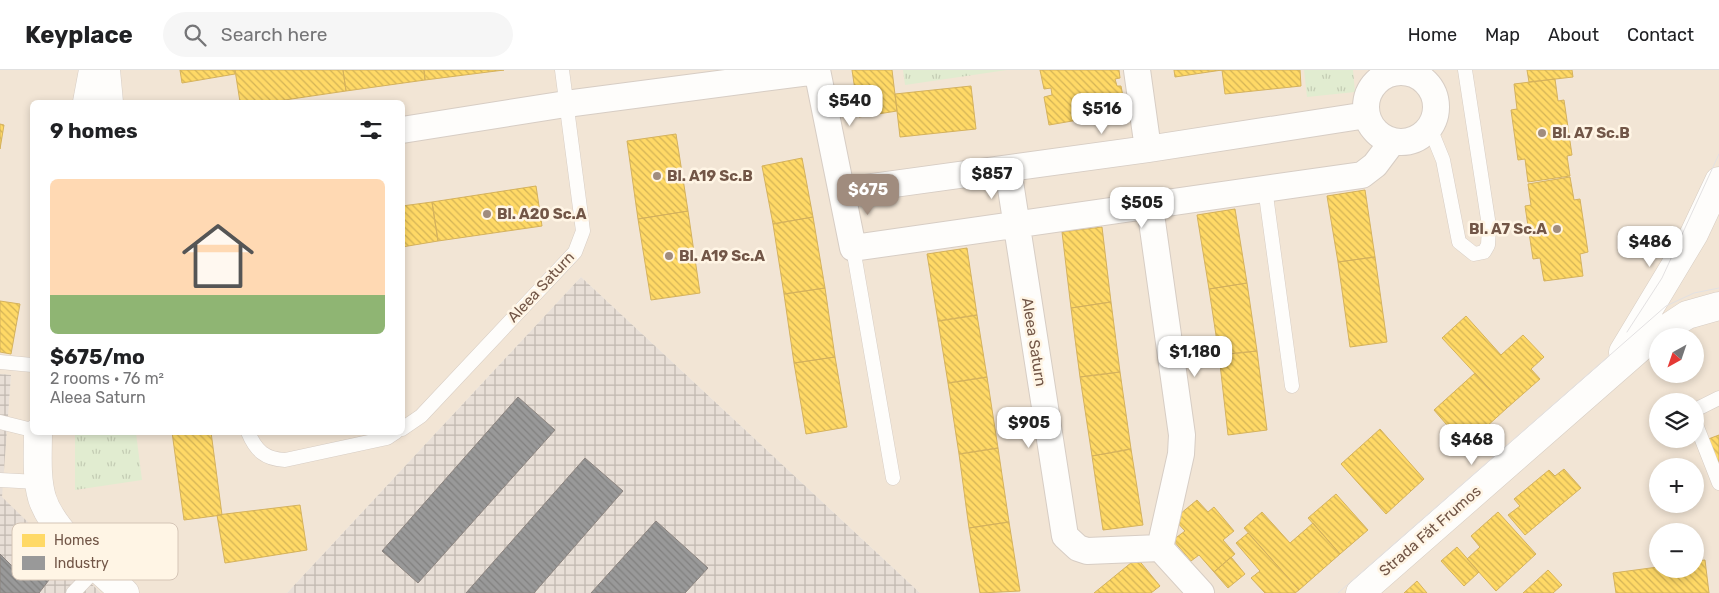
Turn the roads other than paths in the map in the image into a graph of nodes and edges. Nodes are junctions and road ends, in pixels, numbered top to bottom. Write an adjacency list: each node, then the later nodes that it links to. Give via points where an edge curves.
1 (93, 70): 8 (main road)
2 (106, 70): 9 (main road)
3 (562, 70): 10 (lane, Aleea Saturn)
4 (1137, 70): 15 (street)
5 (1465, 70): 12 (lane, via 1489,226 1488,245 1484,252 1474,254 1459,242 1443,160)
6 (817, 71): 10 (street); 19 (street)
7 (1426, 76): 11 (street, via 1406,72 1385,76 1370,93); 12 (street, via 1436,108)
8 (87, 100)
9 (109, 100)
10 (566, 104): 13 (street); 31 (lane, Aleea Saturn, via 583,231 581,242 421,416)
11 (1367, 114): 14 (street, via 1378,133); 15 (street)
12 (1430, 128): 14 (street, via 1413,140)
13 (405, 130)
14 (1393, 141): 18 (street, via 1375,165 1362,175)
15 (1148, 149): 16 (street)
16 (1008, 169): 19 (street); 21 (street, Aleea Saturn)
17 (1719, 180): 26 (main road, Strada Făt Frumos, via 1676,266)
18 (1266, 188): 20 (street); 27 (lane)
19 (843, 191): 22 (street)
20 (1150, 207): 21 (street); 42 (street, via 1182,435 1181,454)
21 (1016, 226): 22 (street); 42 (street, Aleea Saturn, via 1065,536 1086,551)
22 (853, 248): 37 (lane)
23 (1719, 306): 26 (main road, Strada Făt Frumos, via 1687,315)
24 (0, 362): 25 (lane)
25 (30, 365)
26 (1612, 370): 48 (main road, Strada Făt Frumos)
27 (1292, 386)
28 (1719, 398): 29 (lane)
29 (1704, 406)
30 (0, 422): 32 (lane)
31 (405, 427)
32 (30, 430)
33 (38, 435): 39 (main road)
34 (249, 435): 35 (lane, via 261,454 272,460 285,460)
35 (392, 435)
36 (1704, 445): 40 (lane)
37 (893, 478)
38 (0, 480): 39 (lane)
39 (38, 482): 41 (main road, via 42,499)
40 (1719, 483)
41 (57, 523)
42 (1160, 548): 47 (street)
43 (85, 580): 45 (lane)
44 (111, 580): 46 (main road)
45 (73, 593)
46 (126, 593)
47 (1201, 593)
48 (1360, 593)

